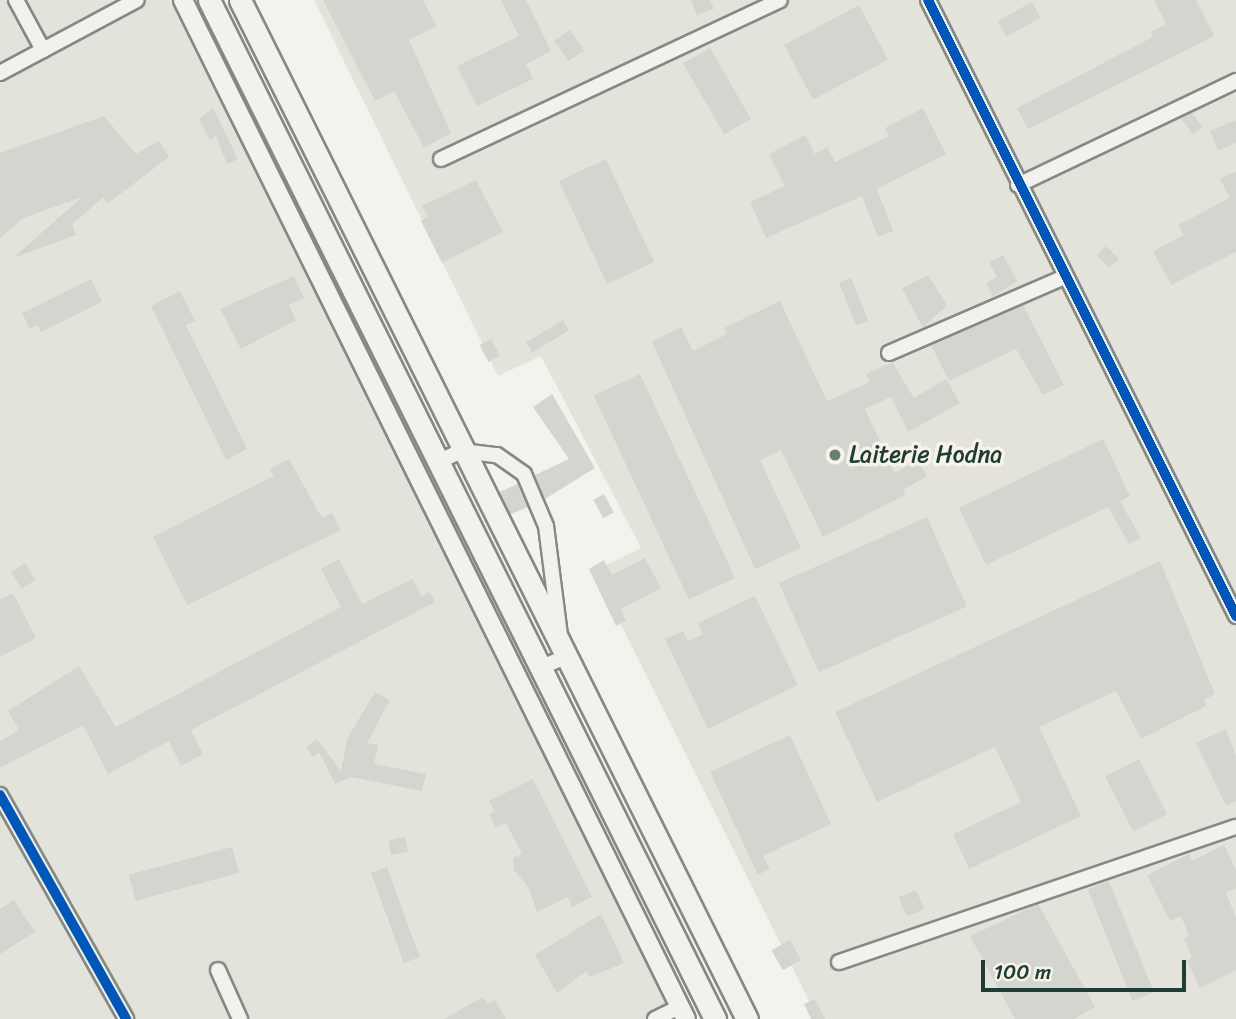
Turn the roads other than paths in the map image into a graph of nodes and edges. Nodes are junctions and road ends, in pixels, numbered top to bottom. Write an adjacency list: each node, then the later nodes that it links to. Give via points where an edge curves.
1 (16, 0): 8 (street)
2 (137, 0): 8 (street)
3 (183, 0): 24 (main road)
4 (209, 0): 16 (highway)
5 (240, 0): 15 (highway)
6 (780, 0): 11 (street)
7 (928, 0): 12 (street)
8 (43, 50): 9 (street)
9 (0, 73)
10 (1236, 81): 12 (street)
11 (440, 159)
12 (1018, 185): 13 (street)
13 (1062, 278): 14 (street); 17 (street)
14 (889, 353)
15 (462, 451): 16 (street); 18 (highway); 18 (street, via 497,455 524,474 546,526)
16 (437, 462): 19 (highway)
17 (1236, 616)
18 (563, 658): 19 (street); 29 (highway)
19 (540, 668): 28 (highway)
20 (0, 795): 25 (street)
21 (1236, 827): 22 (street)
22 (839, 962)
23 (218, 970): 26 (street)
24 (683, 1013): 27 (street)
25 (126, 1019)
26 (240, 1019)
27 (655, 1019)
28 (715, 1019)
29 (747, 1019)

